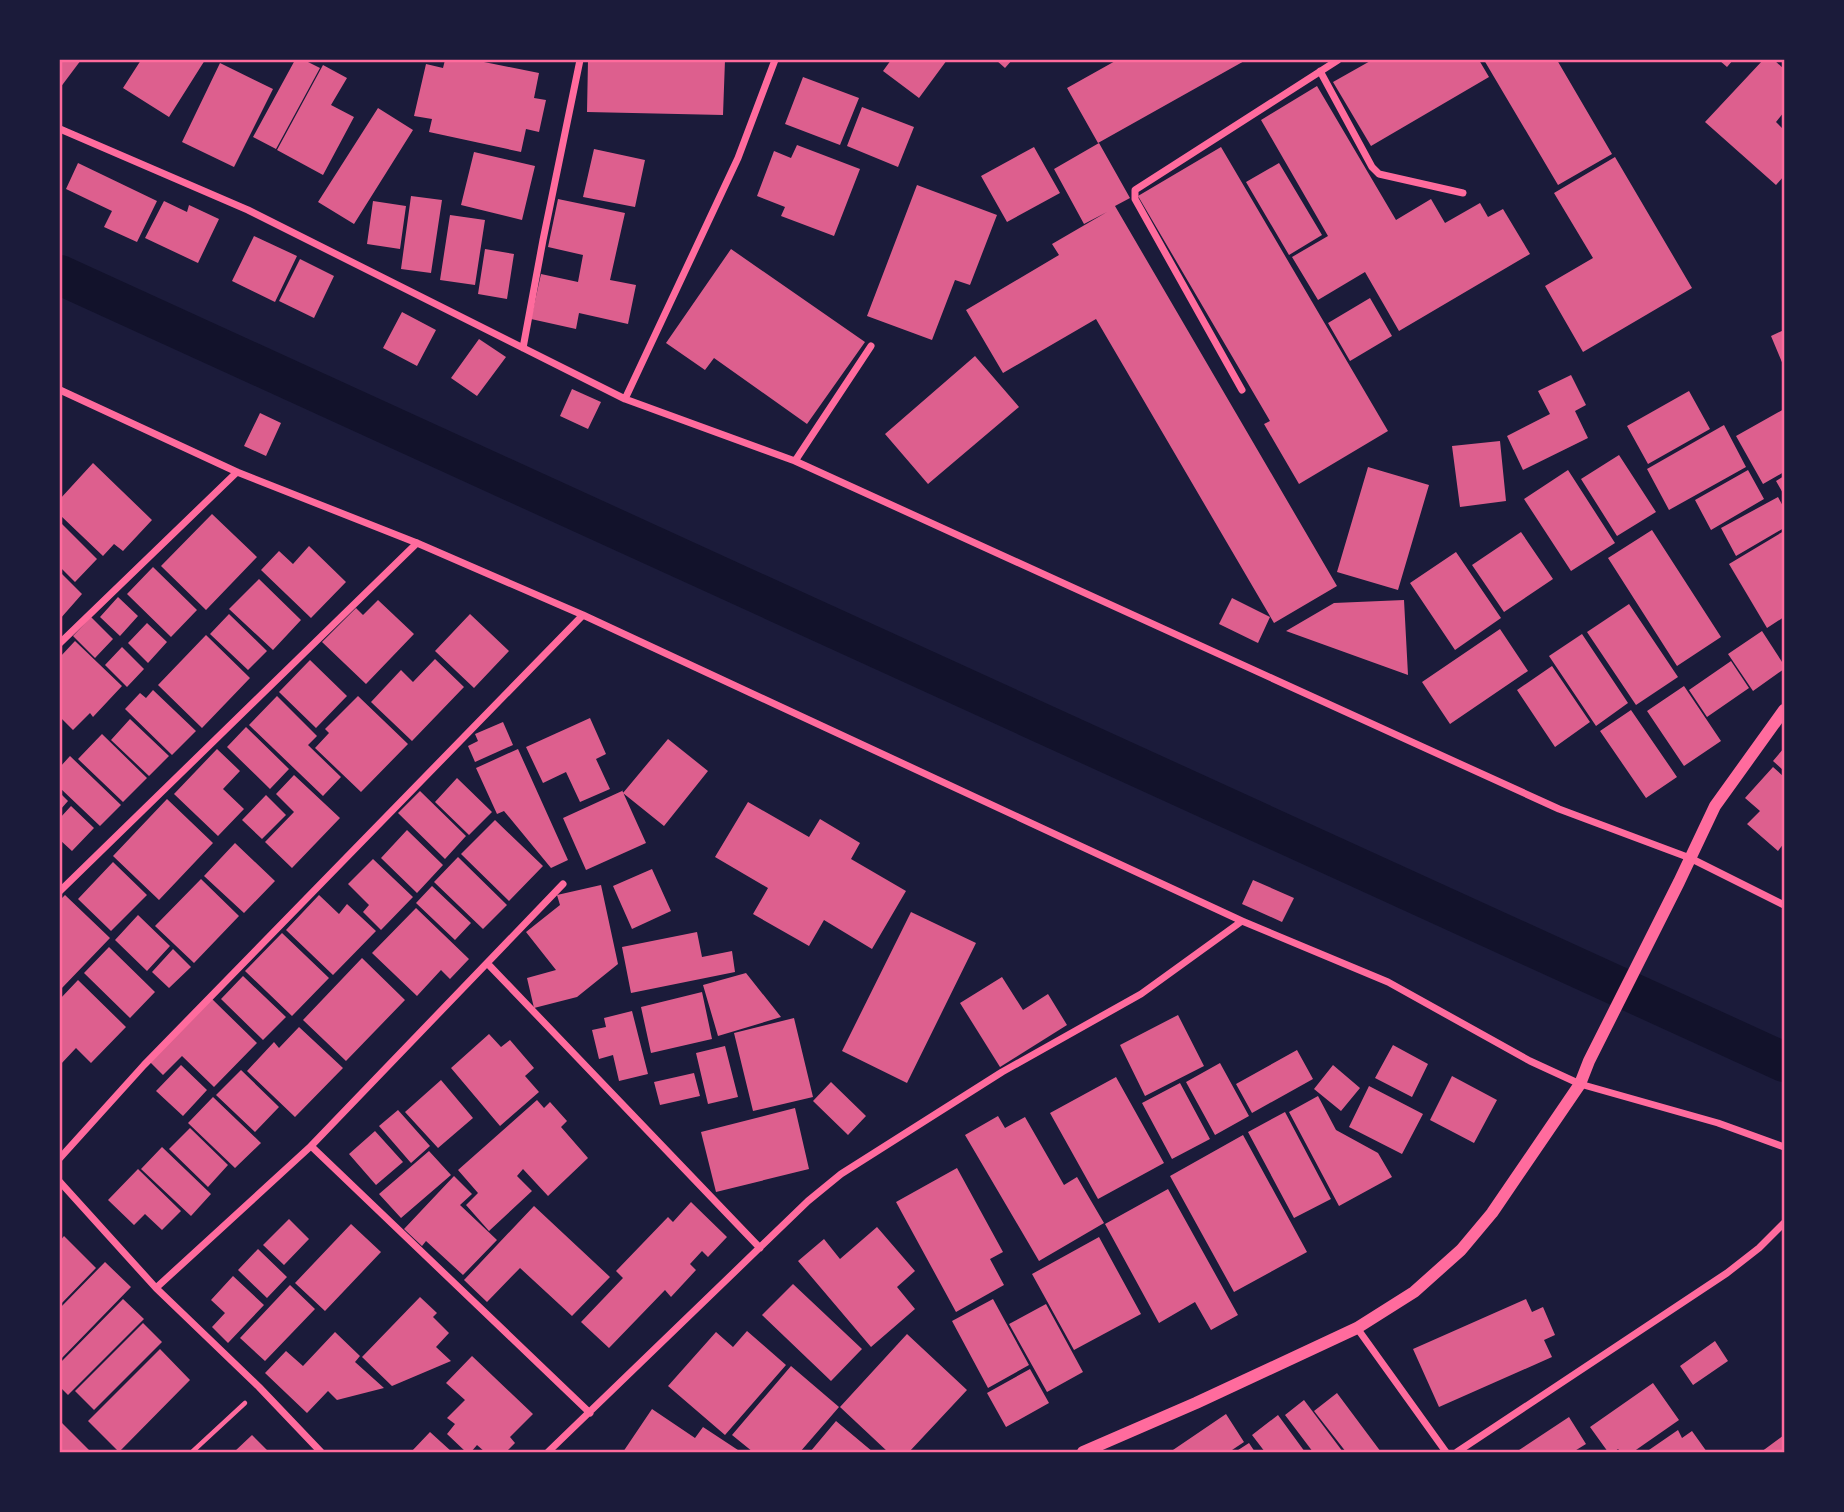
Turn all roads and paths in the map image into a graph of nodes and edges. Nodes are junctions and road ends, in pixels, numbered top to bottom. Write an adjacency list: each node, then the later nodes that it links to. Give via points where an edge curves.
1 (580, 60): 8 (street)
2 (775, 60): 11 (street, via 738,158)
3 (1338, 60): 4 (street)
4 (1320, 71): 6 (street, via 1379,174); 10 (street, via 1135,193)
5 (60, 129): 8 (street, via 248,209)
6 (1463, 193)
7 (871, 346): 12 (street)
8 (523, 348): 11 (street)
9 (60, 390): 13 (street)
10 (1242, 390)
11 (625, 399): 12 (street)
12 (794, 461): 18 (street, via 1559,809)
13 (237, 472): 14 (street); 16 (street)
14 (417, 543): 15 (street); 20 (street)
15 (583, 615): 22 (street); 27 (street, via 144,1065)
16 (60, 643)
17 (1784, 710): 18 (street, via 1714,806)
18 (1690, 858): 21 (street); 24 (street)
19 (563, 884): 23 (street)
20 (60, 891)
21 (1784, 905)
22 (1242, 922): 24 (street, via 1388,982); 30 (street, via 1141,994 1002,1072 841,1174)
23 (487, 963): 25 (street); 30 (street)
24 (1580, 1084): 26 (street); 32 (street, via 1492,1213 1461,1250 1414,1292)
25 (311, 1146): 31 (street); 33 (street)
26 (1784, 1147)
27 (60, 1158)
28 (60, 1182): 31 (street)
29 (1784, 1223): 40 (street, via 1727,1273)
30 (760, 1248): 33 (street)
31 (156, 1288): 36 (street)
32 (1357, 1328): 38 (street); 39 (street)
33 (590, 1413): 37 (street)
34 (233, 1416): 35 (path)
35 (192, 1452)
36 (321, 1452)
37 (548, 1452)
38 (1083, 1452)
39 (1446, 1452)
40 (1457, 1452)

